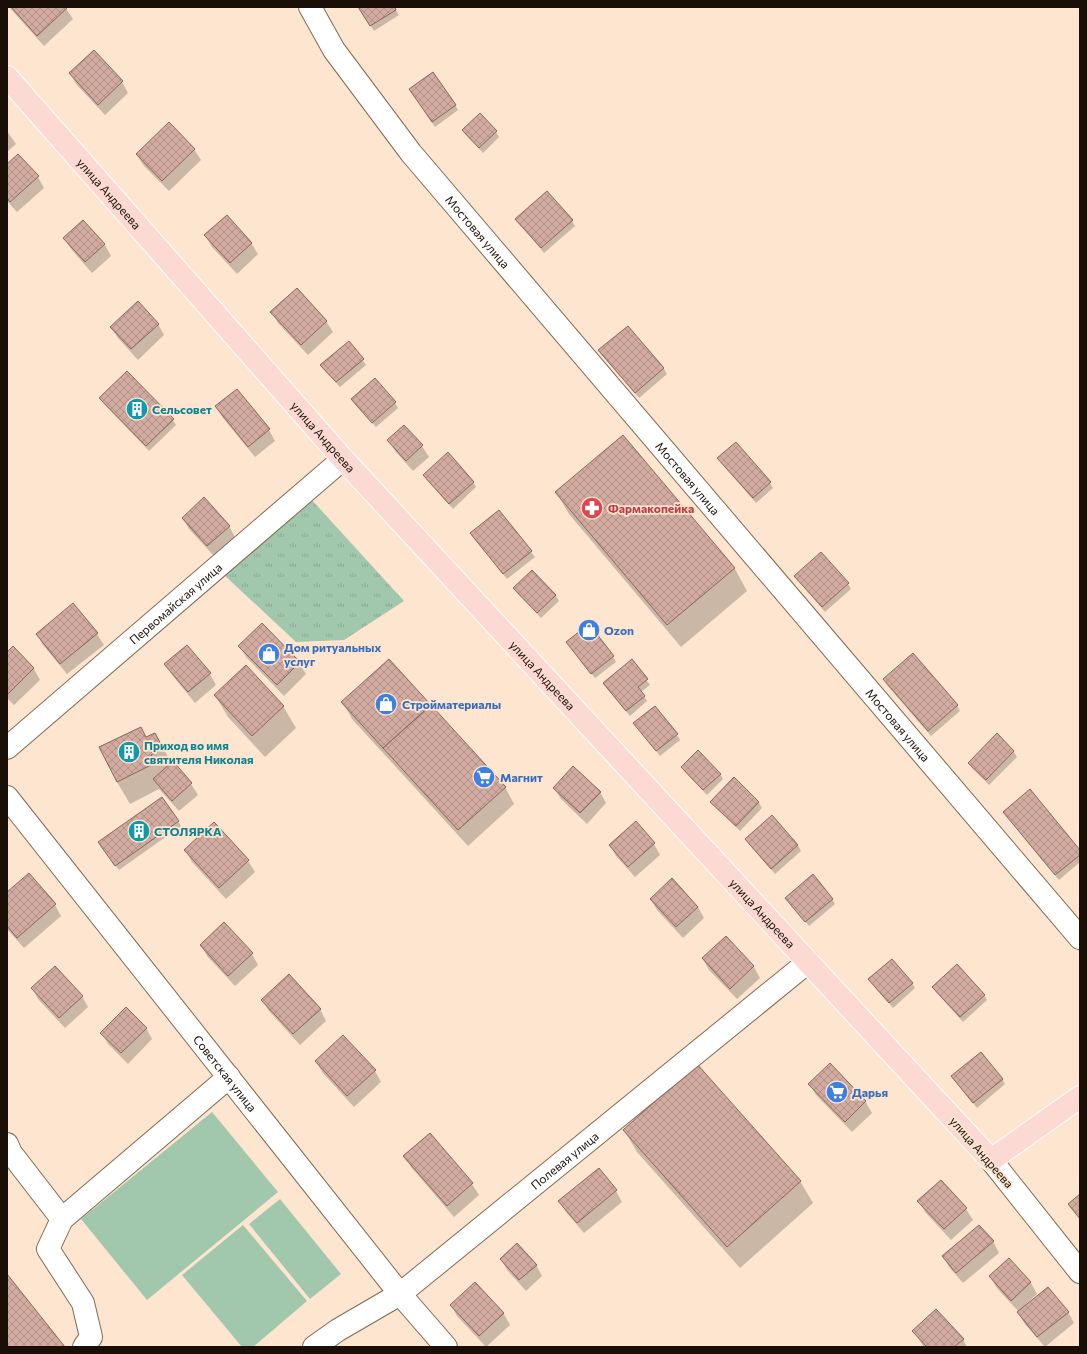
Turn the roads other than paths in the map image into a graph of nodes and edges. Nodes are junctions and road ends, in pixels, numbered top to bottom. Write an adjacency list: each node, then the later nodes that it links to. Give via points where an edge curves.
1 (310, 7): 6 (street, Мостовая улица, via 334,50 411,153)
2 (7, 77): 3 (main road, улица Андреева)
3 (343, 459): 4 (street, Первомайская улица); 7 (main road, улица Андреева)
4 (7, 748)
5 (7, 797): 8 (street, Советская улица)
6 (1080, 938)
7 (808, 962): 11 (main road, улица Андреева); 14 (street, Полевая улица)
8 (228, 1077): 12 (street); 14 (street, Советская улица)
9 (1080, 1097): 11 (main road)
10 (7, 1144): 12 (street, via 11,1153)
11 (991, 1160): 13 (street, улица Андреева)
12 (62, 1219): 15 (street, via 48,1250 83,1303 91,1337)
13 (1080, 1272)
14 (400, 1294): 16 (street, Полевая улица); 17 (street, Советская улица)
15 (84, 1347)
16 (314, 1347)
17 (446, 1347)

